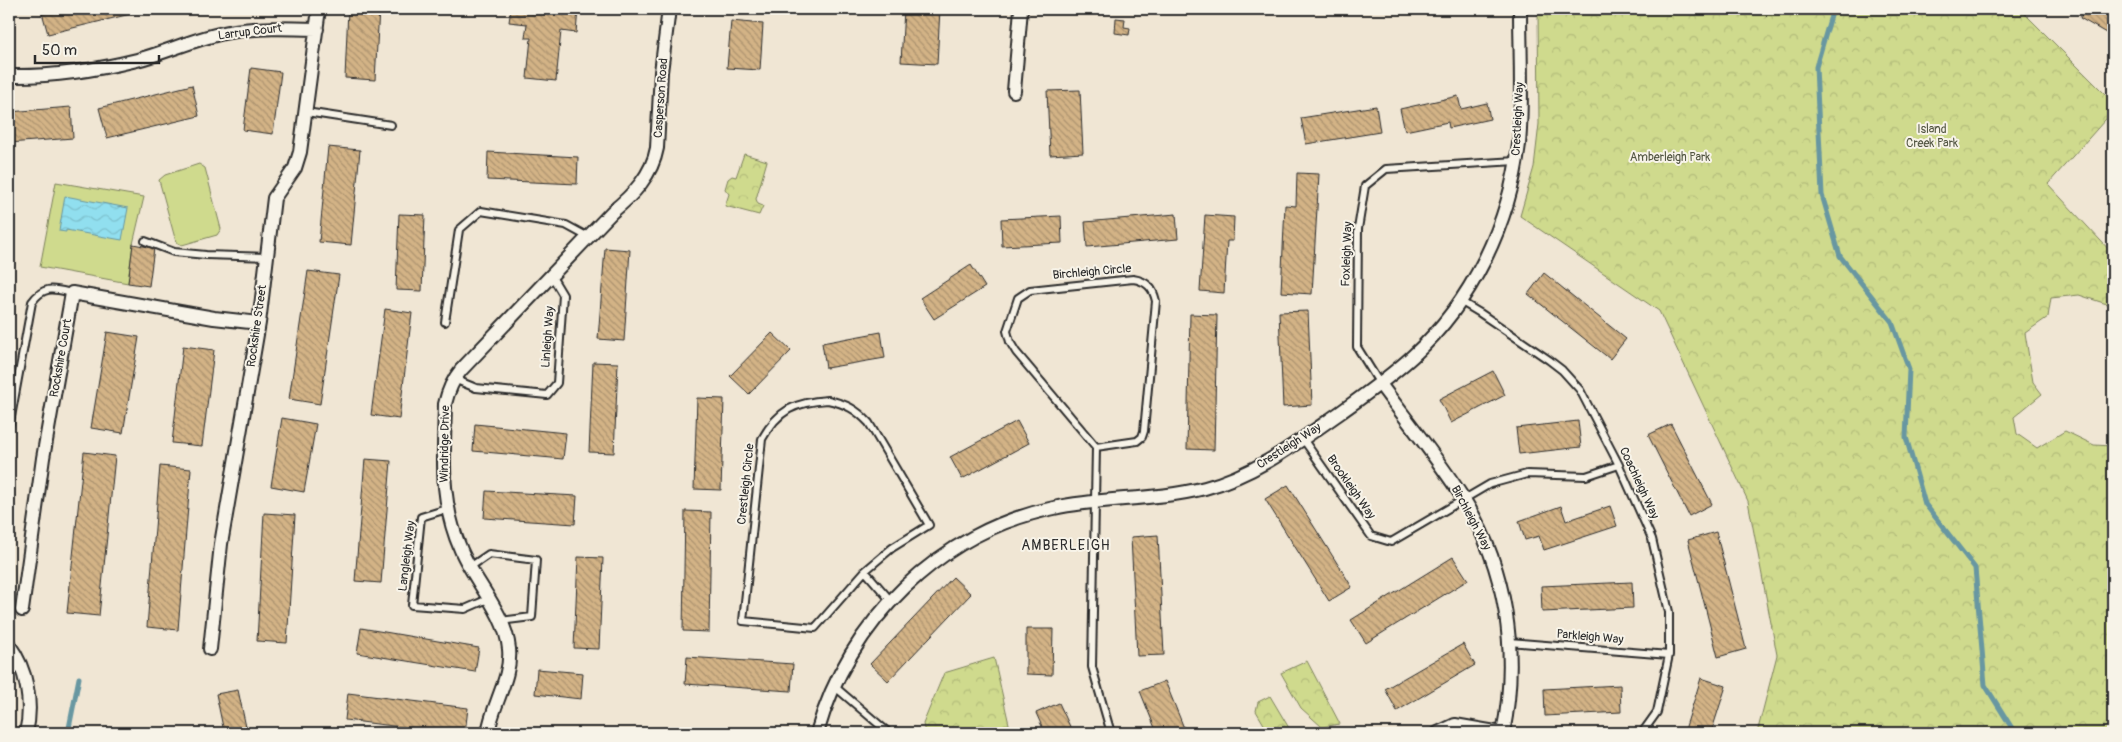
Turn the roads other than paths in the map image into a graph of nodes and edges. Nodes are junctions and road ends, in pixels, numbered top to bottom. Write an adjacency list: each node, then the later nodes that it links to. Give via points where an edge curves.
1 (319, 9): 5 (street, Rockshire Street)
2 (669, 9): 11 (street, Casperson Road, via 661,72 657,148)
3 (1021, 9): 7 (street)
4 (1520, 9): 10 (street, Crestleigh Way, via 1521,111)
5 (317, 29): 6 (street, Larrup Court, via 272,28 228,32 137,60 98,68); 8 (street, Rockshire Street)
6 (9, 76)
7 (1014, 91)
8 (306, 112): 9 (lane); 14 (street, Rockshire Street, via 295,168 274,198)
9 (391, 125)
10 (1516, 160): 17 (street, Crestleigh Way, via 1506,207 1495,238); 21 (lane, Foxleigh Way, via 1386,169 1365,186 1358,228 1357,347)
11 (641, 185): 12 (street, Windridge Drive)
12 (588, 237): 15 (street, Windridge Drive); 18 (lane, via 566,225 481,211 459,230)
13 (145, 240): 14 (lane, via 173,252)
14 (267, 257): 19 (street, Rockshire Street)
15 (551, 275): 20 (street, Windridge Drive); 20 (lane, Linleigh Way, via 562,295 557,383 547,395 476,388)
16 (72, 293): 19 (street); 22 (lane, via 45,290 32,302); 33 (street, Rockshire Court, via 43,458)
17 (1460, 301): 21 (street, Crestleigh Way, via 1414,355); 25 (lane, Coachleigh Way, via 1562,370 1580,390)
18 (445, 322)
19 (258, 323): 37 (street, Rockshire Street, via 221,544)
20 (453, 379): 28 (street, Windridge Drive, via 445,404)
21 (1380, 384): 23 (street, Crestleigh Way); 26 (street, Birchleigh Way)
22 (9, 428)
23 (1303, 439): 26 (lane, Brookleigh Way, via 1371,536 1391,542); 27 (street, Crestleigh Way, via 1268,462 1208,487 1173,495)
24 (1096, 447): 24 (lane, Birchleigh Circle, via 1142,436 1156,301 1154,292 1142,280 1030,290 1018,298 1007,331 1016,352); 27 (lane)
25 (1619, 465): 26 (lane, Brookleigh Way, via 1586,476 1527,474 1490,484); 38 (lane, Coachleigh Way, via 1652,539 1669,612)
26 (1464, 500): 35 (street, Birchleigh Way, via 1484,539 1499,580)
27 (1096, 503): 32 (street, Crestleigh Way, via 1054,508 978,535 924,570); 45 (lane, via 1092,667)
28 (447, 509): 29 (street, Windridge Drive); 31 (lane, Langleigh Way, via 421,517 412,605 465,610)
29 (470, 567): 31 (street, Windridge Drive); 34 (lane, via 489,554 536,560 532,617)
30 (865, 571): 30 (lane, Crestleigh Circle, via 892,548 929,525 860,412 846,404 828,400 794,405 777,416 762,439 743,621 815,628); 32 (lane)
31 (488, 599): 34 (street, Windridge Drive)
32 (891, 601): 39 (street, Crestleigh Way, via 860,640)
33 (22, 610)
34 (500, 621): 40 (street, Windridge Drive, via 507,634 508,664)
35 (1509, 642): 38 (lane, Parkleigh Way); 47 (street, Birchleigh Way, via 1510,673)
36 (9, 645): 41 (street, via 23,671 27,688)
37 (210, 648)
38 (1669, 655): 48 (lane, Coachleigh Way, via 1657,712)
39 (834, 686): 43 (street, Crestleigh Way); 44 (lane)
40 (489, 731): 42 (lane)
41 (26, 733)
42 (506, 733)
43 (817, 733)
44 (889, 733)
45 (1111, 733)
46 (1438, 733): 47 (street, via 1455,725)
47 (1502, 733)
48 (1642, 733)

